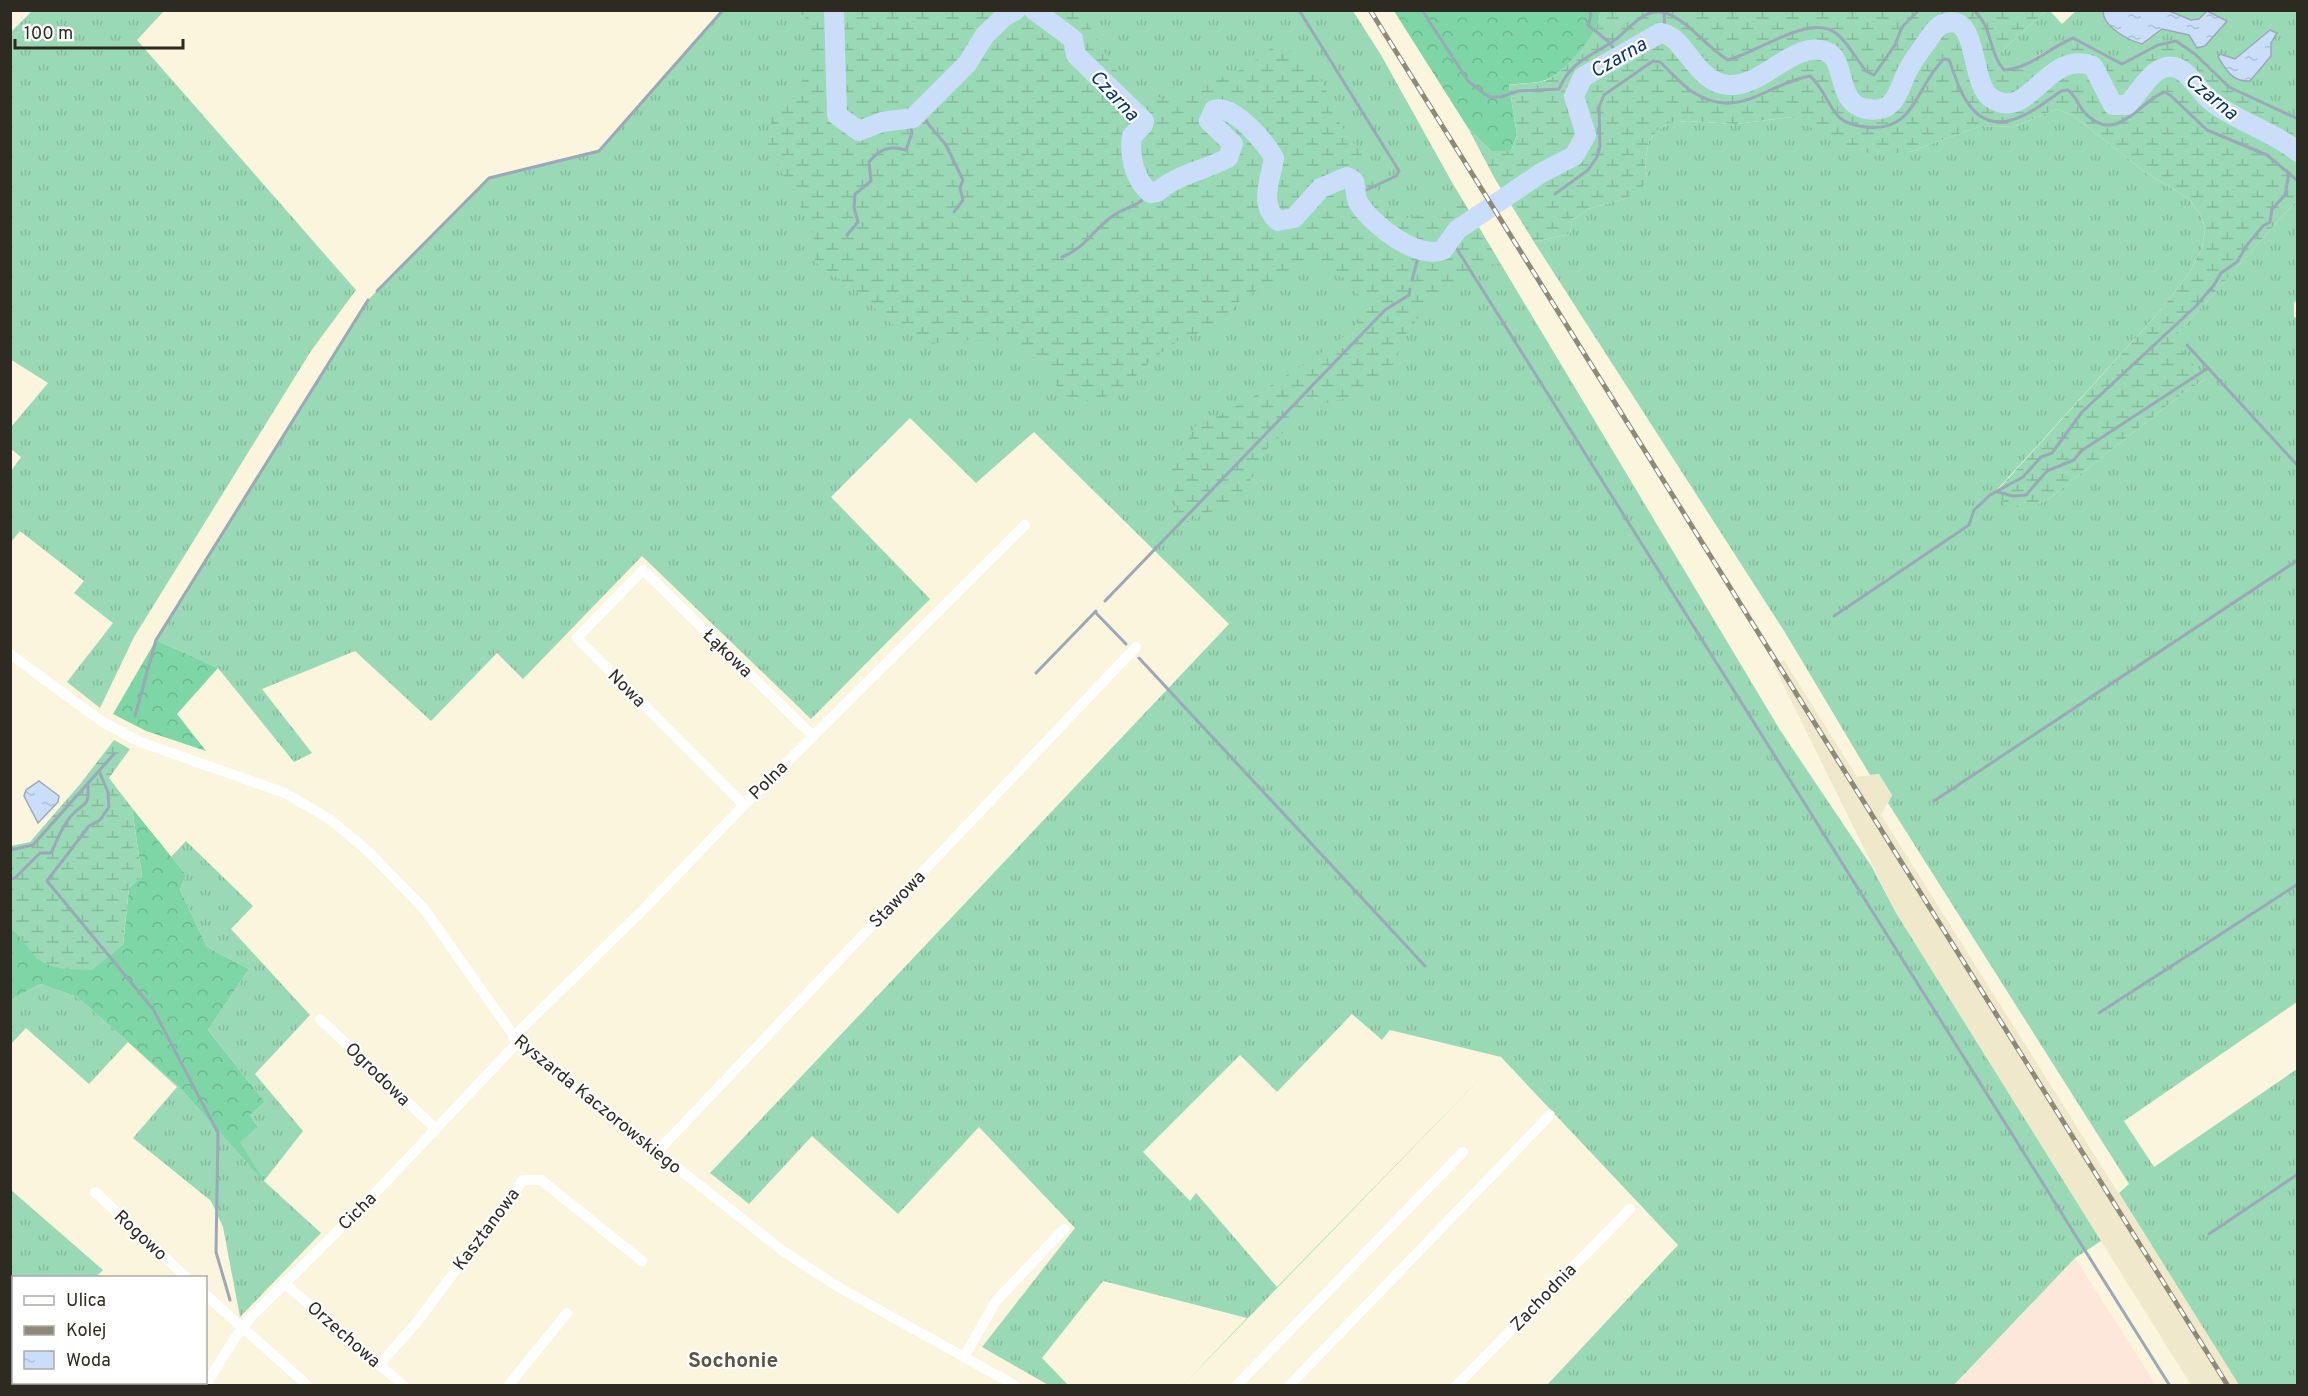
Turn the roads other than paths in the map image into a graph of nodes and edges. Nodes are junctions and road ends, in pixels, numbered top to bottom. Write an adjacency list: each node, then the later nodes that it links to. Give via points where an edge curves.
1 (1025, 525): 5 (street, Polna)
2 (643, 570): 5 (street, Łąkowa); 6 (street, Nowa, via 577,638)
3 (1136, 647): 11 (street, Stawowa)
4 (10, 654): 8 (street, Ryszarda Kaczorowskiego, via 101,721 140,742 285,793 331,820 369,852 425,910)
5 (813, 736): 6 (street, Polna)
6 (744, 805): 8 (street, Polna)
7 (320, 1018): 10 (street, Ogrodowa)
8 (516, 1039): 10 (street, Cicha); 11 (street, Ryszarda Kaczorowskiego)
9 (1550, 1115): 31 (street)
10 (436, 1129): 18 (street, Cicha)
11 (657, 1152): 22 (street, Ryszarda Kaczorowskiego, via 783,1251 840,1288)
12 (1463, 1152): 30 (street)
13 (95, 1192): 17 (street, Rogowo)
14 (1630, 1209): 32 (street, Zachodnia)
15 (1064, 1229): 22 (street, via 996,1301)
16 (642, 1261): 23 (street, Kasztanowa, via 541,1180 523,1180 417,1322)
17 (185, 1276)
18 (284, 1283): 21 (street, Cicha); 23 (street, Orzechowa)
19 (207, 1296): 21 (street)
20 (567, 1313): 28 (street)
21 (241, 1328): 25 (street, Cicha); 26 (street)
22 (964, 1357): 24 (street, Ryszarda Kaczorowskiego)
23 (379, 1365): 27 (street, Orzechowa)
24 (1000, 1382): 29 (street, Ryszarda Kaczorowskiego)
25 (207, 1383)
26 (308, 1386)
27 (404, 1386)
28 (508, 1386)
29 (1016, 1386)
30 (1236, 1386)
31 (1289, 1386)
32 (1456, 1386)

